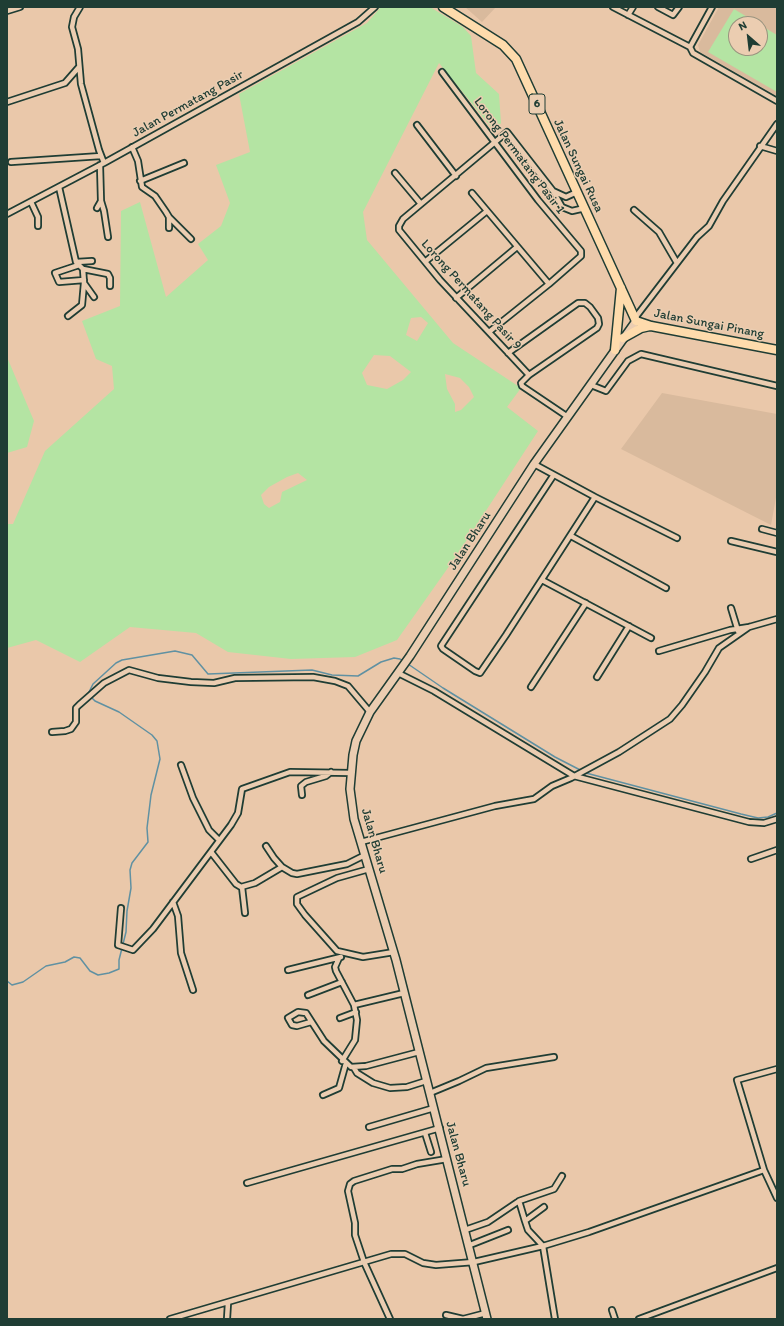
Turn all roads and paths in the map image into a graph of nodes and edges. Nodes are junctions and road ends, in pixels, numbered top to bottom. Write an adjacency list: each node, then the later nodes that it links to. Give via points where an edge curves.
1 (20, 7): 10 (street)
2 (375, 7): 21 (street, Jalan Permatang Pasir, via 358,22)
3 (443, 7): 32 (main road, Jalan Sungai Rusa / 6, via 503,45 516,58)
4 (613, 7): 11 (street)
5 (633, 7): 11 (street)
6 (658, 7): 7 (street, via 673,15)
7 (679, 7)
8 (712, 7): 12 (street)
9 (80, 8): 13 (street, via 74,17 72,27 78,49)
10 (7, 11)
11 (628, 15): 12 (street)
12 (690, 47): 15 (street, via 693,53)
13 (79, 67): 16 (street, via 65,83); 23 (street, via 81,84)
14 (442, 72): 19 (street, Lorong Permatang Pasir 1)
15 (777, 101)
16 (7, 102)
17 (777, 124): 20 (street)
18 (417, 126): 28 (street)
19 (494, 143): 28 (street); 31 (street, via 507,132); 53 (street, Lorong Permatang Pasir 1, via 581,252 581,256)
20 (760, 146): 22 (street); 50 (street, via 723,200 709,226)
21 (132, 147): 25 (street, Jalan Permatang Pasir); 29 (street, via 138,161)
22 (777, 151)
23 (101, 156): 24 (street); 25 (street)
24 (11, 162)
25 (102, 164): 30 (street, Jalan Permatang Pasir); 34 (street)
26 (184, 164): 29 (street)
27 (395, 172): 36 (street)
28 (456, 176): 36 (street)
29 (140, 181): 42 (street, via 145,191 158,200)
30 (59, 187): 35 (street, Jalan Permatang Pasir); 51 (street)
31 (553, 191): 32 (street, via 566,197); 38 (street, via 562,207 572,211)
32 (577, 192): 38 (main road, Jalan Sungai Rusa / 6)
33 (472, 193): 40 (street)
34 (101, 201): 37 (street); 45 (street)
35 (31, 202): 41 (street, Jalan Permatang Pasir); 43 (street, via 38,217)
36 (421, 204): 49 (street, Lorong Permatang Pasir 9, via 403,219 399,228)
37 (97, 208)
38 (585, 208): 55 (main road, Jalan Sungai Rusa / 6)
39 (634, 210): 50 (street, via 659,232)
40 (487, 211): 47 (street); 49 (street)
41 (7, 214)
42 (169, 217): 44 (street); 46 (street)
43 (38, 226)
44 (169, 228)
45 (108, 237)
46 (191, 239)
47 (517, 247): 53 (street); 57 (street)
48 (92, 261): 51 (street)
49 (426, 262): 57 (street, Lorong Permatang Pasir 9)
50 (677, 263): 59 (street)
51 (79, 265): 52 (street); 52 (street, via 55,273 59,282); 54 (street, via 108,274)
52 (84, 282): 56 (street); 58 (street, via 82,305)
53 (549, 284): 61 (street)
54 (110, 286)
55 (622, 288): 59 (main road, Jalan Sungai Rusa / 6); 63 (main road)
56 (94, 298)
57 (456, 298): 61 (street, Lorong Permatang Pasir 9)
58 (68, 316)
59 (636, 319): 60 (main road, Jalan Sungai Pinang); 62 (main road, Jalan Bharu)
60 (650, 326): 62 (main road); 64 (main road, Jalan Sungai Pinang)
61 (489, 332): 65 (street, Lorong Permatang Pasir 9)
62 (623, 338): 63 (main road, Jalan Bharu)
63 (615, 350): 67 (main road, Jalan Bharu)
64 (777, 350)
65 (508, 353): 66 (street, Lorong Permatang Pasir 9); 66 (street, via 578,304 585,303 590,307 598,318 597,328)
66 (529, 375): 69 (street, via 522,381 522,386)
67 (590, 385): 68 (street, via 606,391 628,360 641,354); 69 (main road, Jalan Bharu)
68 (777, 386)
69 (568, 417): 70 (main road, Jalan Bharu)
70 (534, 464): 71 (street); 90 (main road, Jalan Bharu)
71 (553, 476): 72 (street); 79 (street, via 441,646 443,649 480,673)
72 (594, 497): 75 (street); 76 (street)
73 (762, 529): 74 (street)
74 (777, 533)
75 (570, 536): 79 (street); 80 (street)
76 (677, 538)
77 (731, 541): 78 (street)
78 (777, 552)
79 (542, 580): 81 (street)
80 (666, 588)
81 (586, 603): 84 (street); 92 (street)
82 (731, 608): 86 (street)
83 (777, 619): 85 (street)
84 (629, 626): 88 (street); 91 (street)
85 (749, 627): 86 (street); 87 (street)
86 (737, 629): 87 (street); 89 (street)
87 (739, 635): 98 (street, via 719,648 701,678 670,719)
88 (651, 638)
89 (659, 651)
90 (398, 673): 93 (main road, Jalan Bharu); 98 (street, via 434,691)
91 (597, 678)
92 (531, 687)
93 (370, 712): 94 (street, via 345,684 314,677 236,678 214,683 158,678 129,670 108,680 76,708 76,722 71,729); 97 (main road, Jalan Bharu, via 356,741)
94 (52, 732)
95 (181, 765): 101 (street, via 192,798 209,830)
96 (331, 772): 97 (street); 99 (street, via 306,782 301,786); 101 (street, via 284,774 244,788 241,791 236,816)
97 (351, 773): 102 (main road, Jalan Bharu, via 352,806)
98 (574, 776): 100 (street, via 748,822 764,823); 102 (street, via 552,786 530,801 495,806)
99 (302, 795)
100 (777, 819)
101 (219, 840): 105 (street)
102 (361, 842): 106 (main road, Jalan Bharu)
103 (266, 846): 108 (street)
104 (777, 850): 107 (street)
105 (211, 852): 110 (street, via 236,884); 111 (street)
106 (365, 856): 108 (street, via 347,864 297,874); 109 (main road, Jalan Bharu)
107 (751, 859)
108 (282, 867): 110 (street)
109 (369, 869): 114 (main road, Jalan Bharu); 115 (street, via 337,878 296,898 300,910 335,950)
110 (242, 887): 113 (street)
111 (173, 902): 112 (street, via 135,949 119,946); 119 (street, via 178,916 181,953)
112 (121, 908)
113 (245, 913)
114 (394, 952): 115 (street, via 368,957); 120 (main road, Jalan Bharu)
115 (345, 954): 116 (street)
116 (339, 958): 117 (street); 118 (street, via 335,967)
117 (288, 970)
118 (342, 982): 121 (street); 122 (street)
119 (193, 990)
120 (404, 993): 122 (street); 126 (main road, Jalan Bharu)
121 (308, 995)
122 (354, 1004): 123 (street)
123 (356, 1012): 124 (street); 128 (street, via 355,1040)
124 (340, 1018)
125 (311, 1022): 125 (street, via 297,1026 292,1025 288,1018 292,1014 304,1012); 128 (street, via 324,1041)
126 (419, 1052): 129 (street); 131 (main road, Jalan Bharu)
127 (554, 1057): 132 (street, via 486,1068)
128 (344, 1062): 129 (street); 133 (street, via 339,1088)
129 (354, 1068): 131 (street, via 369,1081 385,1087 407,1087)
130 (777, 1069): 140 (street, via 737,1080)
131 (426, 1081): 132 (main road, Jalan Bharu)
132 (430, 1093): 134 (main road, Jalan Bharu)
133 (322, 1095)
134 (434, 1108): 135 (street); 136 (main road, Jalan Bharu)
135 (369, 1127)
136 (440, 1128): 137 (street); 139 (main road, Jalan Bharu)
137 (425, 1133): 138 (street); 142 (street)
138 (431, 1152)
139 (448, 1160): 147 (main road, Jalan Bharu); 151 (street, via 392,1169 350,1184 348,1197 355,1223 355,1235)
140 (764, 1170): 143 (street); 150 (street)
141 (562, 1176): 144 (street, via 554,1189)
142 (248, 1184)
143 (777, 1198)
144 (519, 1201): 146 (street); 147 (street, via 488,1222)
145 (544, 1206): 146 (street)
146 (525, 1221): 150 (street, via 528,1230)
147 (466, 1230): 149 (main road, Jalan Bharu)
148 (508, 1230): 149 (street)
149 (470, 1246): 152 (main road, Jalan Bharu)
150 (543, 1246): 152 (street); 162 (street)
151 (364, 1262): 152 (street, via 399,1253 430,1265); 154 (street); 160 (street)
152 (474, 1262): 157 (main road, Jalan Bharu)
153 (777, 1268): 164 (street)
154 (228, 1303): 158 (street); 159 (street)
155 (612, 1310): 163 (street)
156 (446, 1315): 161 (street)
157 (486, 1316): 161 (street)
158 (170, 1319)
159 (227, 1319)
160 (390, 1319)
161 (463, 1319)
162 (554, 1319)
163 (615, 1319)
164 (639, 1319)

